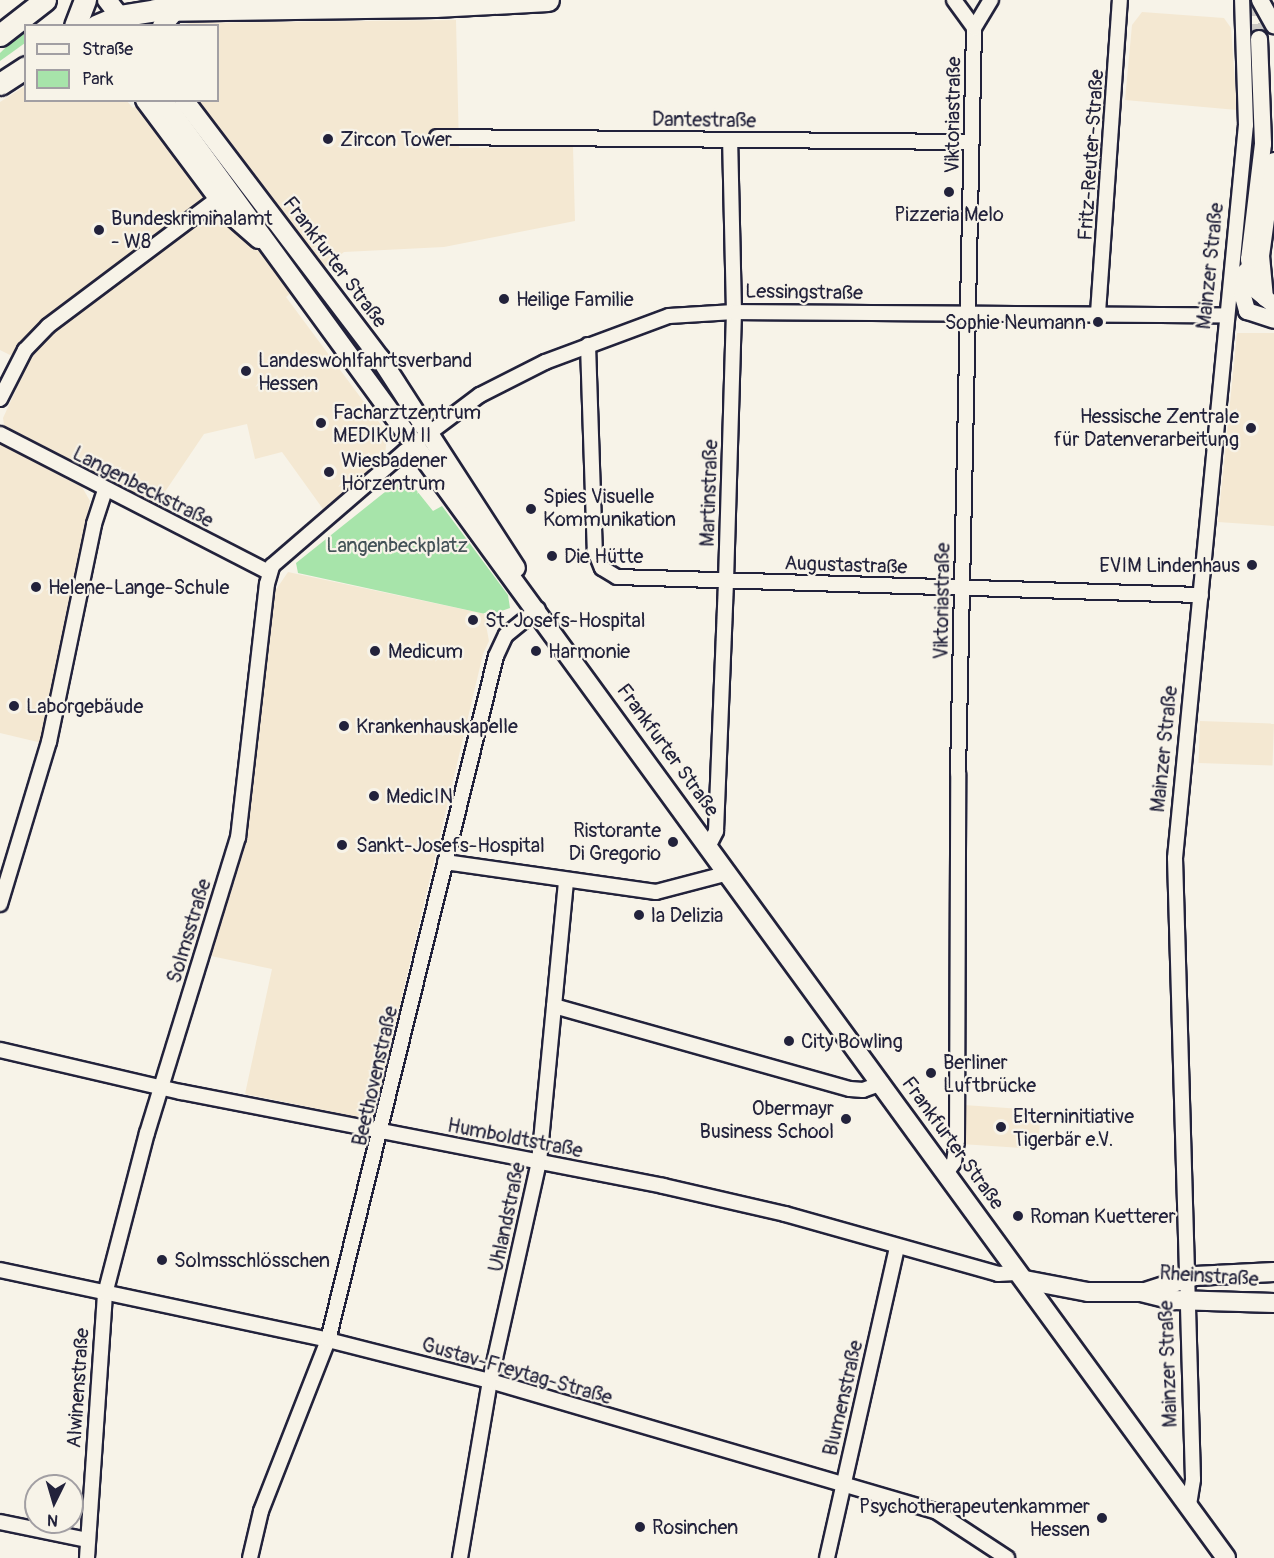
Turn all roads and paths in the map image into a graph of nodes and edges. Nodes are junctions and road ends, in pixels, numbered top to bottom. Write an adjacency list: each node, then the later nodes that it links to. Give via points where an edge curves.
1 (45, 0): 11 (main road)
2 (85, 0): 13 (main road)
3 (94, 0): 14 (main road)
4 (548, 0): 10 (main road, via 435,6)
5 (954, 0): 18 (street)
6 (991, 0): 18 (street, Viktoriastraße)
7 (1120, 0): 35 (street, Fritz-Reuter-Straße)
8 (1242, 0): 37 (street, Mainzer Straße, via 1246,125)
9 (1260, 0): 17 (street)
10 (177, 9): 12 (main road); 16 (main road)
11 (21, 10): 19 (main road)
12 (118, 14): 15 (main road)
13 (76, 24)
14 (91, 24)
15 (100, 24)
16 (164, 24)
17 (1274, 25)
18 (974, 28): 28 (street, Viktoriastraße)
19 (0, 35)
20 (1259, 39): 32 (street, Mainzer Straße, via 1264,135)
21 (24, 68): 22 (main road)
22 (0, 84)
23 (146, 102): 30 (main road)
24 (164, 102): 31 (main road, Frankfurter Straße)
25 (186, 102): 41 (main road, Frankfurter Straße, via 362,334)
26 (437, 137): 27 (street, Dantestraße)
27 (730, 140): 28 (street, Dantestraße); 34 (street, Martinstraße)
28 (971, 142): 36 (street, Viktoriastraße)
29 (1274, 161): 33 (street, Mainzer Straße, via 1262,256)
30 (217, 199): 31 (main road, via 241,225); 40 (street, via 48,327 26,350)
31 (275, 250): 43 (main road, Frankfurter Straße)
32 (1249, 259): 33 (street, Mainzer Straße, via 1253,288); 38 (street, via 1243,285 1244,305 1256,316)
33 (1270, 302)
34 (734, 312): 36 (street, Lessingstraße); 39 (street, Lessingstraße, via 669,316); 46 (street, Martinstraße)
35 (1098, 312): 36 (street, Lessingstraße); 37 (street, Lessingstraße)
36 (968, 315): 47 (street, Viktoriastraße)
37 (1226, 315): 48 (street, Mainzer Straße)
38 (1274, 320)
39 (588, 345): 41 (street, Lessingstraße, via 498,384); 46 (street, Augustastraße, via 596,551 602,568 616,577)
40 (0, 399)
41 (430, 432): 43 (street, Lessingstraße); 49 (main road, Frankfurter Straße, via 528,586)
42 (0, 434): 44 (street, Langenbeckstraße)
43 (415, 444): 45 (street); 49 (main road, Frankfurter Straße, via 512,583)
44 (105, 491): 45 (street, Langenbeckstraße); 54 (street, via 93,524 49,742)
45 (269, 572): 58 (street, Solmsstraße, via 238,838)
46 (726, 581): 47 (street, Augustastraße); 50 (street, Martinstraße, via 716,831)
47 (962, 587): 48 (street, Augustastraße); 61 (street, Viktoriastraße, via 957,1140 954,1162)
48 (1201, 595): 66 (street, Mainzer Straße, via 1177,823 1174,895)
49 (538, 609): 50 (main road, Frankfurter Straße); 51 (street, Beethovenstraße, via 506,635 496,656)
50 (709, 845): 52 (main road, Frankfurter Straße)
51 (445, 862): 53 (street); 59 (street, Beethovenstraße)
52 (729, 873): 53 (street, via 656,892); 57 (main road, Frankfurter Straße)
53 (566, 880): 55 (street, Uhlandstraße)
54 (0, 904)
55 (554, 1006): 57 (street, via 850,1089 864,1090); 60 (street, Uhlandstraße)
56 (0, 1050): 58 (street, Humboldtstraße)
57 (882, 1083): 61 (main road, Frankfurter Straße)
58 (162, 1086): 59 (street, Humboldtstraße); 69 (street, Solmsstraße)
59 (382, 1132): 60 (street, Humboldtstraße); 73 (street, Beethovenstraße)
60 (539, 1162): 62 (street, Humboldtstraße, via 785,1214); 74 (street, Uhlandstraße)
61 (947, 1172): 65 (main road, Frankfurter Straße)
62 (897, 1247): 65 (street, Humboldtstraße); 75 (street, Blumenstraße)
63 (0, 1270): 69 (street, Gustav-Freytag-Straße)
64 (1274, 1272): 66 (main road, Rheinstraße)
65 (1022, 1277): 67 (main road); 71 (main road, Frankfurter Straße)
66 (1186, 1278): 68 (main road, Rheinstraße); 70 (street, Mainzer Straße)
67 (1088, 1292): 68 (main road, Rheinstraße); 71 (main road)
68 (1141, 1292): 70 (main road, Rheinstraße)
69 (105, 1294): 73 (street, Gustav-Freytag-Straße); 78 (street, Alwinenstraße)
70 (1186, 1301): 72 (main road, Rheinstraße); 76 (street, Mainzer Straße, via 1193,1479)
71 (1041, 1302): 76 (main road, Frankfurter Straße)
72 (1274, 1303)
73 (328, 1340): 74 (street, Gustav-Freytag-Straße); 80 (street, Beethovenstraße, via 261,1510)
74 (490, 1381): 75 (street, Gustav-Freytag-Straße); 81 (street, Uhlandstraße)
75 (844, 1485): 82 (street, Blumenstraße); 83 (street, Gustav-Freytag-Straße, via 937,1512)
76 (1188, 1505): 84 (main road, Frankfurter Straße)
77 (0, 1522): 78 (street)
78 (87, 1540): 79 (street, Alwinenstraße)
79 (87, 1558)
80 (250, 1558)
81 (460, 1558)
82 (828, 1558)
83 (1007, 1558)
84 (1226, 1558)

